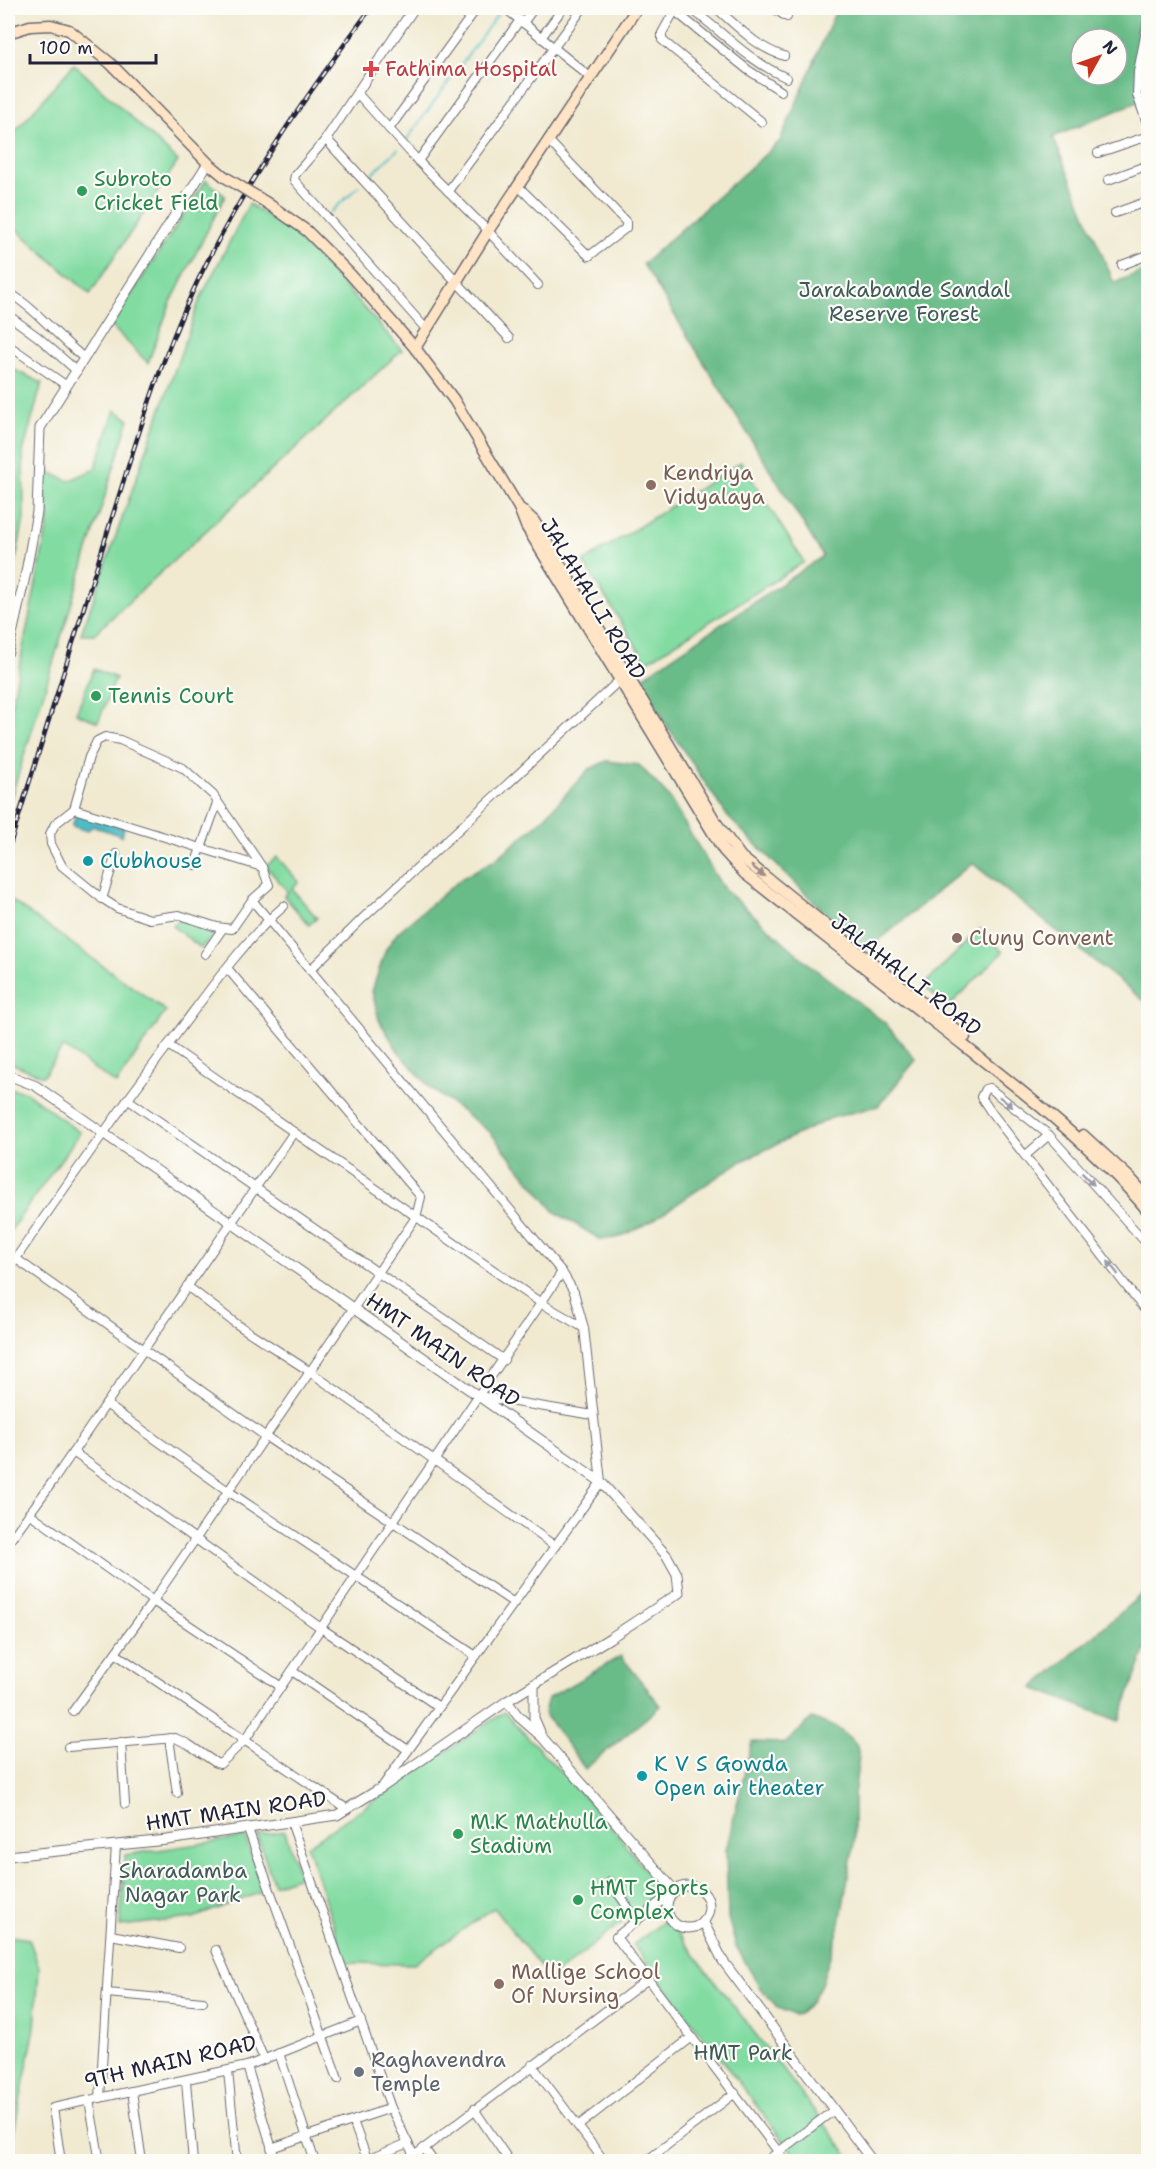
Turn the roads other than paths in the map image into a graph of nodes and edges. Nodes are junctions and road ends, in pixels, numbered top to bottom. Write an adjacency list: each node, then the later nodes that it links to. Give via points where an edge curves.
1 (414, 8): 22 (street)
2 (477, 8): 25 (street)
3 (506, 8): 14 (street)
4 (534, 8): 14 (street)
5 (563, 8): 16 (street)
6 (583, 8): 17 (street)
7 (637, 8): 19 (main road)
8 (673, 8): 21 (street, via 748,70); 23 (street, via 662,40)
9 (690, 8): 20 (street, via 766,69)
10 (716, 8): 18 (street, via 763,46)
11 (773, 8): 12 (street)
12 (787, 17)
13 (1149, 20): 24 (street, via 1137,95)
14 (521, 22): 16 (street); 30 (street)
15 (8, 33): 31 (main road, JALAHALLI ROAD, via 30,26 51,25 69,30 110,63)
16 (542, 38): 17 (street)
17 (554, 48): 19 (street); 35 (street)
18 (784, 56)
19 (591, 77): 28 (main road)
20 (787, 78)
21 (781, 91)
22 (357, 93): 25 (street); 27 (street)
23 (762, 122)
24 (1149, 126)
25 (389, 129): 30 (street)
26 (1149, 136): 29 (street)
27 (326, 139): 41 (street); 45 (street, via 294,180)
28 (548, 140): 34 (main road); 34 (street, via 626,222 626,228 589,256)
29 (1098, 153)
30 (418, 161): 35 (street)
31 (208, 163): 48 (main road, JALAHALLI ROAD, bridge, via 307,231); 49 (street)
32 (1149, 165): 33 (street)
33 (1108, 180)
34 (518, 186): 38 (main road)
35 (448, 191): 38 (street)
36 (1149, 201): 37 (street)
37 (1115, 213)
38 (488, 231): 41 (main road); 42 (street)
39 (1149, 255): 40 (street)
40 (1122, 265)
41 (456, 281): 45 (main road); 46 (street)
42 (538, 285)
43 (8, 292): 49 (street)
44 (8, 315): 50 (street)
45 (426, 329): 48 (main road)
46 (508, 338)
47 (8, 345): 51 (street)
48 (415, 348): 53 (main road, JALAHALLI ROAD, via 454,400 526,526)
49 (84, 358): 50 (street)
50 (77, 371): 51 (street)
51 (67, 386): 52 (street, via 40,428 37,512)
52 (8, 652)
53 (622, 678): 62 (main road, JALAHALLI ROAD, via 724,851 744,873); 68 (street)
54 (217, 802): 55 (street, via 183,768 105,737 97,741 89,757); 56 (street); 59 (street)
55 (74, 809): 56 (street); 60 (street, via 55,824 51,844 62,866)
56 (201, 848): 58 (street); 59 (street)
57 (116, 854): 60 (street)
58 (195, 865)
59 (262, 867): 61 (street, via 269,885)
60 (102, 898): 65 (street, via 117,908 150,919 179,915)
61 (252, 900): 64 (street); 65 (street, via 232,928)
62 (793, 905): 77 (main road, via 1049,1106); 78 (main road, JALAHALLI ROAD, via 1053,1118)
63 (284, 906): 64 (street)
64 (268, 919): 67 (street); 68 (street)
65 (223, 927): 66 (street)
66 (205, 954)
67 (226, 968): 69 (street); 79 (street, via 421,1197)
68 (310, 970): 85 (street)
69 (168, 1045): 71 (street); 73 (street)
70 (8, 1075): 72 (street, HMT MAIN ROAD, via 36,1086)
71 (127, 1099): 72 (street); 76 (street)
72 (102, 1132): 80 (street, HMT MAIN ROAD); 82 (street)
73 (294, 1132): 76 (street); 79 (street)
74 (1049, 1135): 75 (street); 75 (street, one-way to 74, via 981,1097 985,1089 989,1088); 81 (street, one-way to 81)
75 (1026, 1155): 89 (street, one-way to 75)
76 (255, 1188): 80 (street); 84 (street)
77 (1149, 1198)
78 (1149, 1211)
79 (416, 1217): 84 (street); 87 (street)
80 (230, 1223): 86 (street); 88 (street, HMT MAIN ROAD)
81 (1149, 1245)
82 (15, 1258): 83 (street); 91 (street)
83 (8, 1270)
84 (377, 1272): 88 (street); 92 (street)
85 (562, 1272): 87 (street); 90 (street, via 574,1292)
86 (187, 1286): 91 (street); 93 (street)
87 (541, 1304): 90 (street); 92 (street)
88 (352, 1308): 93 (street); 94 (street, HMT MAIN ROAD)
89 (1149, 1314)
90 (584, 1328): 96 (street)
91 (143, 1350): 95 (street); 97 (street)
92 (504, 1360): 94 (street)
93 (309, 1371): 97 (street); 99 (street)
94 (480, 1396): 96 (street); 99 (street); 100 (street, HMT MAIN ROAD)
95 (106, 1404): 98 (street); 101 (street)
96 (593, 1415): 100 (street)
97 (265, 1436): 101 (street); 103 (street)
98 (73, 1452): 102 (street); 104 (street)
99 (435, 1462): 103 (street); 106 (street)
100 (601, 1482): 106 (street); 114 (street, HMT MAIN ROAD, via 667,1556 677,1574 679,1593)
101 (228, 1491): 104 (street); 107 (street)
102 (28, 1513): 105 (street); 108 (street)
103 (393, 1523): 107 (street); 109 (street)
104 (195, 1539): 108 (street); 110 (street)
105 (8, 1543)
106 (555, 1546): 109 (street)
107 (356, 1577): 110 (street); 112 (street)
108 (153, 1601): 111 (street); 115 (street)
109 (514, 1603): 112 (street)
110 (321, 1628): 113 (street); 117 (street)
111 (116, 1654): 118 (street); 121 (street)
112 (476, 1656): 117 (street)
113 (292, 1671): 115 (street); 124 (street)
114 (534, 1684): 116 (street, HMT MAIN ROAD); 119 (street, via 534,1718)
115 (280, 1686): 121 (street)
116 (507, 1701): 119 (street); 125 (street, HMT MAIN ROAD)
117 (440, 1707): 124 (street)
118 (73, 1711)
119 (543, 1737): 134 (street)
120 (168, 1738): 121 (street, via 188,1744 220,1764); 122 (street); 126 (street)
121 (245, 1740): 128 (street)
122 (121, 1742): 123 (street); 127 (street)
123 (68, 1747)
124 (408, 1750): 125 (street)
125 (381, 1788): 128 (street, HMT MAIN ROAD)
126 (177, 1793)
127 (125, 1804)
128 (347, 1809): 129 (street, HMT MAIN ROAD, via 337,1815)
129 (291, 1822): 130 (street, HMT MAIN ROAD); 143 (street)
130 (248, 1829): 131 (street, HMT MAIN ROAD); 144 (street)
131 (116, 1845): 132 (street, HMT MAIN ROAD); 137 (street)
132 (8, 1856)
133 (610, 1882): 135 (street)
134 (672, 1894): 135 (street); 136 (street, via 668,1911 676,1924 689,1928); 136 (street, via 685,1886 703,1892 709,1904)
135 (637, 1920): 140 (street, via 616,1937)
136 (703, 1921): 159 (street, via 723,1961)
137 (111, 1935): 138 (street); 141 (street)
138 (179, 1948)
139 (216, 1950): 147 (street)
140 (648, 1979): 145 (street); 149 (street)
141 (107, 1993): 142 (street); 155 (street)
142 (203, 2002)
143 (361, 2021): 144 (street, 9TH MAIN ROAD); 157 (street)
144 (322, 2037): 146 (street, 9TH MAIN ROAD); 151 (street)
145 (692, 2037): 154 (street); 161 (street)
146 (279, 2053): 147 (street, 9TH MAIN ROAD); 162 (street)
147 (264, 2060): 148 (street, 9TH MAIN ROAD)
148 (247, 2066): 150 (street, 9TH MAIN ROAD); 164 (street)
149 (532, 2066): 158 (street); 161 (street)
150 (228, 2071): 152 (street, 9TH MAIN ROAD); 173 (street)
151 (338, 2079)
152 (186, 2081): 153 (street, 9TH MAIN ROAD); 172 (street)
153 (132, 2091): 155 (street, 9TH MAIN ROAD); 171 (street)
154 (735, 2093): 166 (street); 179 (street)
155 (100, 2098): 156 (street, 9TH MAIN ROAD)
156 (89, 2100): 169 (street, 9TH MAIN ROAD, via 53,2108); 170 (street)
157 (391, 2108): 160 (street); 163 (street)
158 (474, 2109): 165 (street); 177 (street)
159 (834, 2110): 166 (street); 182 (street)
160 (353, 2121): 162 (street); 168 (street)
161 (578, 2126): 178 (street)
162 (307, 2136): 164 (street); 175 (street)
163 (408, 2144): 167 (street); 168 (street)
164 (271, 2148): 174 (street)
165 (424, 2148): 167 (street); 176 (street)
166 (778, 2151): 180 (street); 181 (street)
167 (416, 2159)
168 (364, 2160)
169 (61, 2162)
170 (100, 2162)
171 (142, 2162)
172 (193, 2162)
173 (237, 2162)
174 (276, 2162)
175 (315, 2162)
176 (434, 2162)
177 (510, 2162)
178 (605, 2162)
179 (645, 2162)
180 (765, 2162)
181 (786, 2162)
182 (873, 2162)

